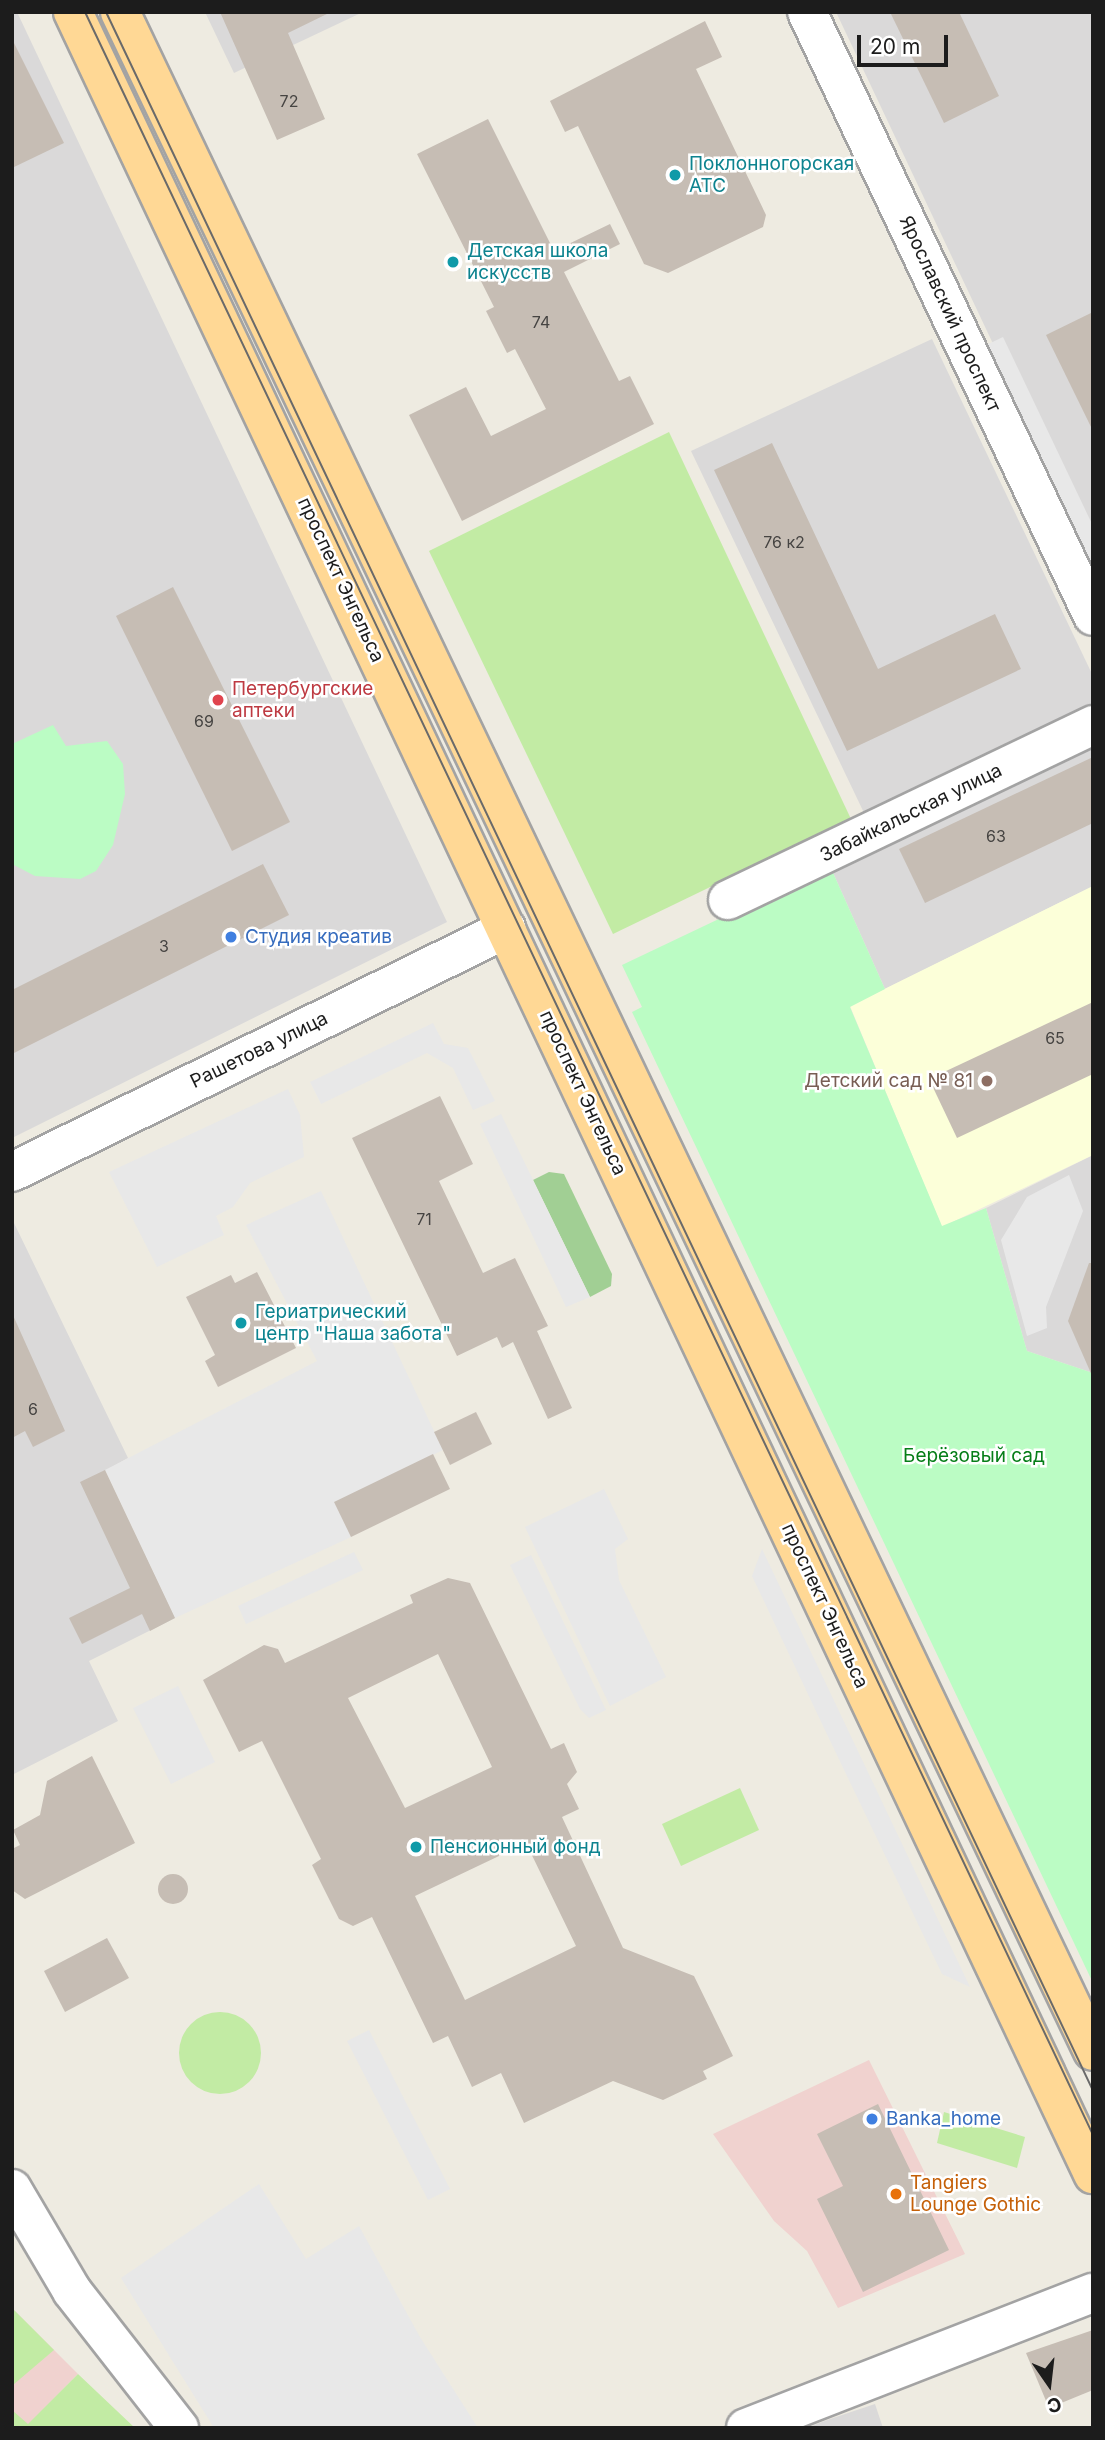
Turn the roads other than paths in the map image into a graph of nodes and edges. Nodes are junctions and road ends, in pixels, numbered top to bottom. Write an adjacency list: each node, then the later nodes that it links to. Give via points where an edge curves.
1 (73, 12): 8 (main road, проспект Энгельса)
2 (120, 12): 7 (main road)
3 (807, 12): 4 (street, Ярославский проспект)
4 (1093, 616)
5 (1093, 725): 6 (street, Забайкальская улица)
6 (728, 900)
7 (547, 908): 8 (main road); 10 (main road)
8 (506, 929): 9 (street, Рашетова улица); 11 (main road, проспект Энгельса)
9 (12, 1172)
10 (1093, 2051)
11 (1093, 2174)
12 (12, 2189): 14 (street, via 72,2291)
13 (1093, 2293): 15 (street)
14 (179, 2428)
15 (746, 2428)

